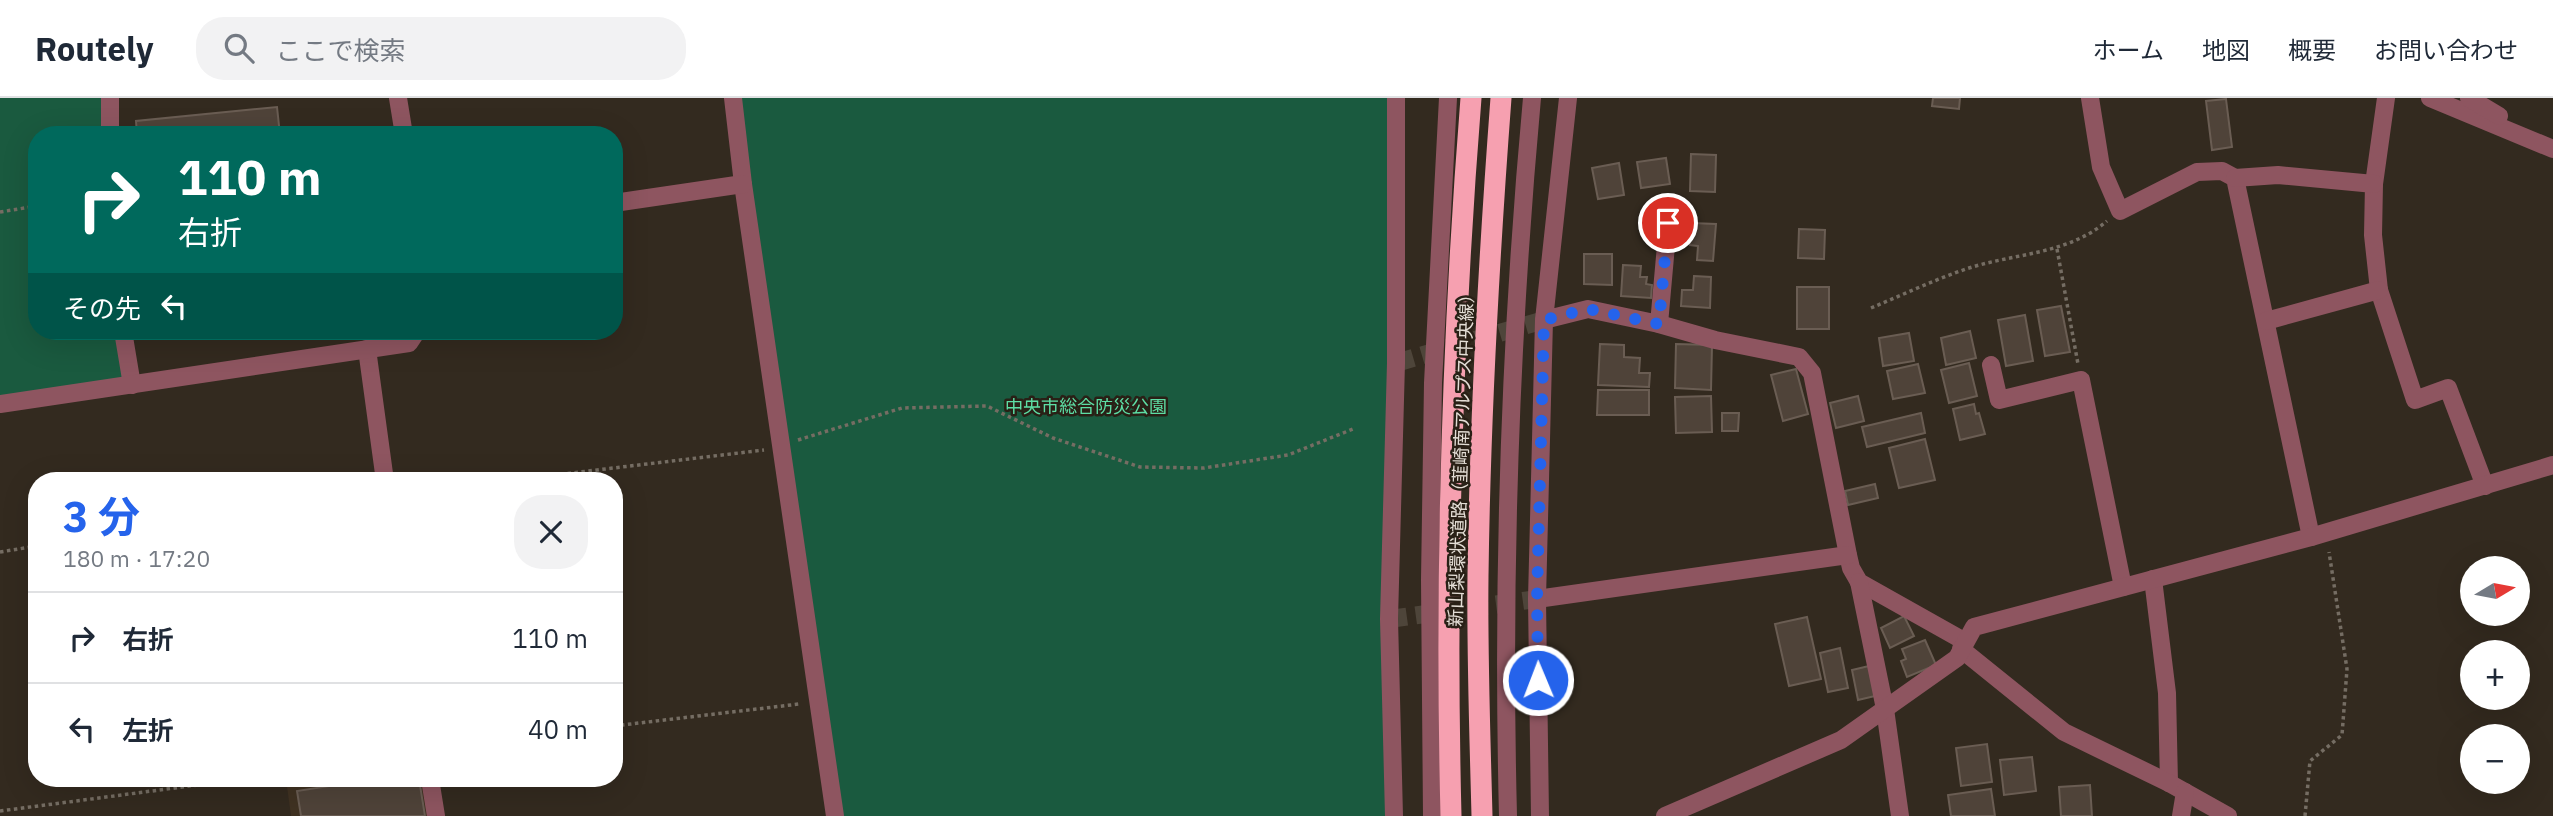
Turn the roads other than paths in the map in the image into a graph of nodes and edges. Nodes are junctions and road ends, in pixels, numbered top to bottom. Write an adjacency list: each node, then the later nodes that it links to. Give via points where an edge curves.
1 (110, 98): 14 (street)
2 (398, 98): 15 (street)
3 (733, 98): 18 (street)
4 (1396, 98): 48 (street, via 1396,363 1389,619)
5 (1448, 98): 49 (street, via 1433,383)
6 (1471, 98): 50 (highway, 新山梨環状道路（韮崎南アルプス中央線）, bridge, via 1452,430 1448,583)
7 (1501, 98): 51 (highway, 新山梨環状道路（韮崎南アルプス中央線）, bridge, via 1481,433)
8 (1532, 98): 52 (street, via 1509,446)
9 (1569, 98): 23 (street)
10 (2090, 98): 17 (street, via 2101,167 2120,211 2197,172 2222,172)
11 (2386, 98): 19 (street)
12 (2430, 98): 16 (street)
13 (2469, 98): 16 (street)
14 (110, 126)
15 (403, 126)
16 (2553, 148)
17 (2235, 178): 19 (street, via 2278,175); 24 (street)
18 (743, 184): 20 (street); 47 (street)
19 (2374, 184): 22 (street)
20 (623, 202)
21 (1668, 223): 25 (street)
22 (2379, 290): 24 (street); 34 (street, via 2416,400 2448,388)
23 (1544, 320): 25 (street, via 1588,309); 40 (street)
24 (2266, 321): 35 (street)
25 (1659, 324): 36 (street, via 1799,357 1812,373)
26 (124, 340): 30 (street)
27 (411, 340): 28 (street)
28 (367, 349): 30 (street); 33 (street)
29 (1991, 365): 39 (street, via 1999,400 2081,380)
30 (132, 385): 31 (street)
31 (0, 404)
32 (2553, 465): 34 (street)
33 (384, 472)
34 (2485, 486): 35 (street)
35 (2318, 535): 37 (street)
36 (1848, 555): 38 (street); 40 (street)
37 (2153, 579): 39 (street); 43 (street, via 2167,693)
38 (1858, 582): 41 (street); 42 (street)
39 (2123, 587): 41 (street, via 1974,627)
40 (1537, 599): 53 (street)
41 (1963, 645): 42 (street, via 1957,658); 43 (street, via 2064,732)
42 (1885, 709): 54 (street, via 1841,740); 55 (street)
43 (2169, 783): 45 (street)
44 (431, 787): 46 (street)
45 (2185, 792): 56 (street); 57 (street)
46 (436, 816)
47 (835, 816)
48 (1394, 816)
49 (1432, 816)
50 (1451, 816)
51 (1482, 816)
52 (1508, 816)
53 (1540, 816)
54 (1665, 816)
55 (1900, 816)
56 (2181, 816)
57 (2228, 816)

